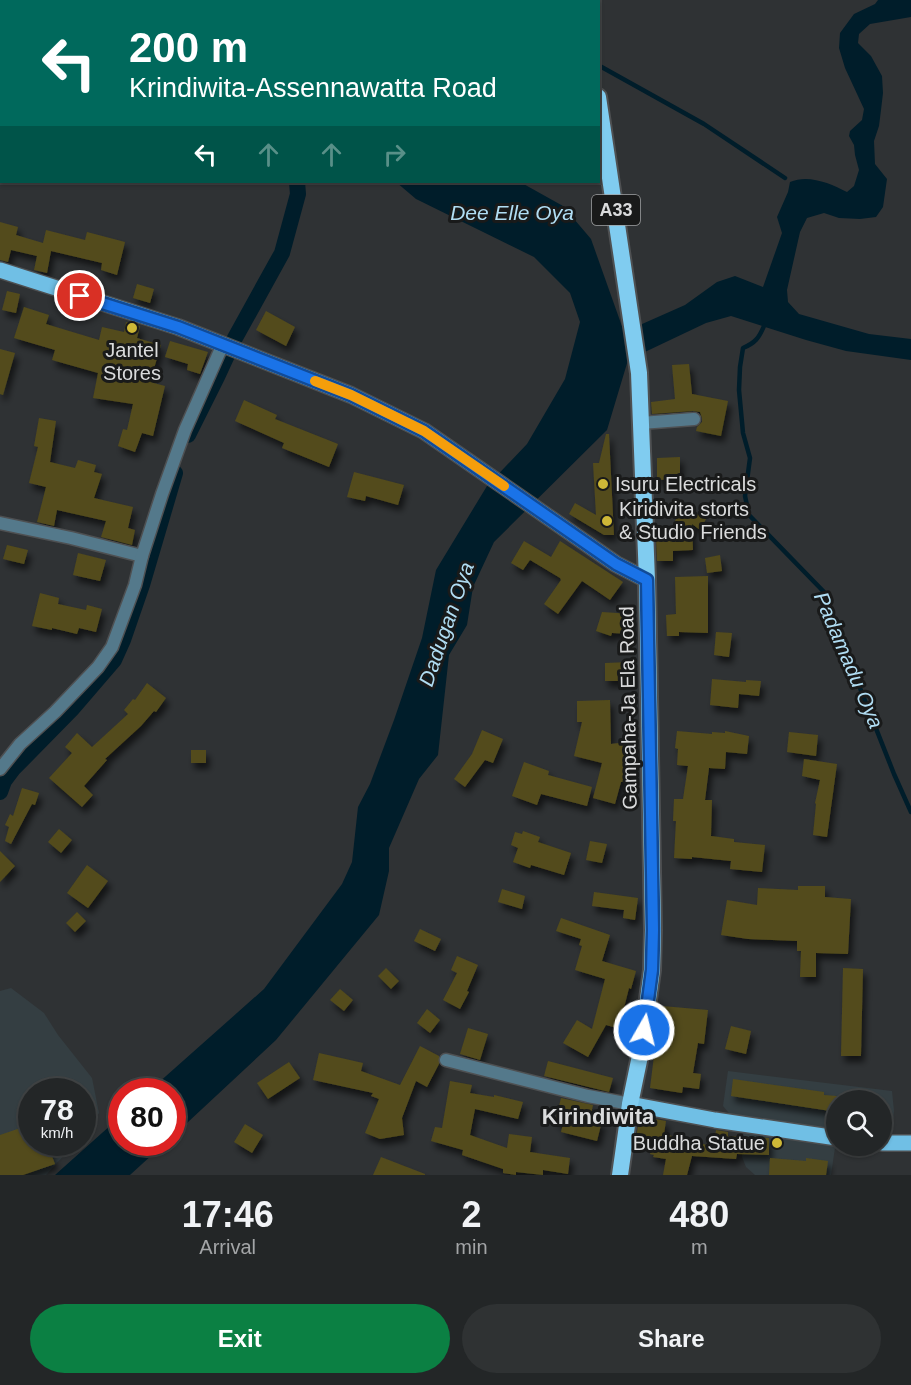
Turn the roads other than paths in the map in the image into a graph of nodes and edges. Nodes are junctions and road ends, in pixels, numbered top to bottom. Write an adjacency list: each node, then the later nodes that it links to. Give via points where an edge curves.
1 (600, 110): 5 (highway, Gampaha-Ja Ela Road / A33, via 639,363)
2 (0, 270): 3 (main road)
3 (223, 344): 7 (street, via 185,430); 8 (main road, via 351,395 424,431 616,564)
4 (694, 419): 5 (street)
5 (641, 423): 8 (highway, Gampaha-Ja Ela Road / A33)
6 (0, 523): 7 (street)
7 (142, 556): 9 (street, via 112,647 98,667)
8 (647, 580): 11 (highway, Gampaha-Ja Ela Road / A33, via 652,970)
9 (0, 769)
10 (446, 1060): 11 (street)
11 (630, 1104): 12 (main road); 15 (highway, Gampaha-Ja Ela Road / A33)
12 (826, 1136)
13 (892, 1143): 14 (main road)
14 (911, 1143)
15 (620, 1175)

